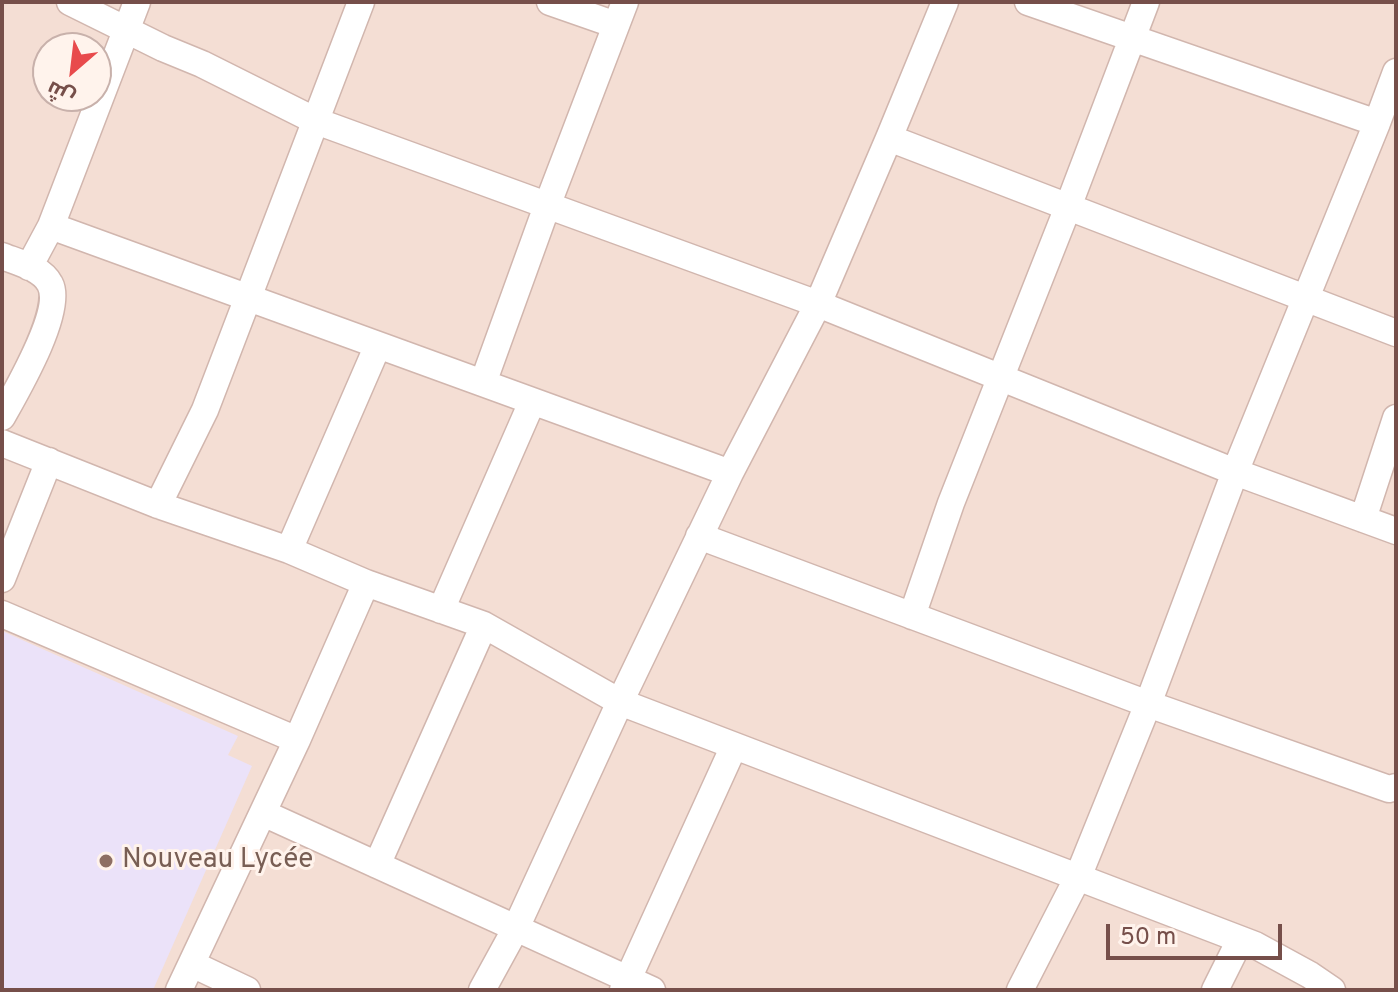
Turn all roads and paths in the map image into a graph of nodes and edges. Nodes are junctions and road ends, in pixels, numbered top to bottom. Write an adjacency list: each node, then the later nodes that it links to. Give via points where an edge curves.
1 (70, 2): 9 (street)
2 (137, 2): 9 (street)
3 (361, 2): 12 (street)
4 (550, 2): 8 (street)
5 (945, 2): 14 (street)
6 (1028, 2): 10 (street)
7 (1146, 2): 10 (street)
8 (620, 13): 15 (street)
9 (127, 29): 12 (street); 17 (street)
10 (1132, 38): 13 (street); 16 (street)
11 (1396, 72): 13 (street)
12 (316, 121): 15 (street); 20 (street)
13 (1377, 123): 21 (street)
14 (889, 138): 16 (street); 22 (street)
15 (547, 206): 22 (street); 26 (street)
16 (1068, 207): 21 (street); 25 (street)
17 (51, 226): 19 (street); 20 (street)
18 (2, 256): 19 (street)
19 (29, 267): 28 (street, via 51,285 53,306 29,369)
20 (249, 298): 24 (street); 34 (street, via 205,410)
21 (1306, 299): 23 (street); 32 (street)
22 (818, 304): 25 (street); 33 (street)
23 (1396, 333)
24 (378, 345): 26 (street); 38 (street)
25 (1002, 378): 32 (street); 43 (street)
26 (483, 383): 27 (street)
27 (532, 402): 33 (street); 41 (street)
28 (2, 417)
29 (1396, 418): 35 (street)
30 (2, 443): 31 (street)
31 (49, 461): 34 (street); 39 (street)
32 (1235, 472): 35 (street); 46 (street)
33 (730, 473): 37 (street)
34 (158, 505): 38 (street)
35 (1363, 519): 36 (street)
36 (1396, 531)
37 (699, 536): 43 (street); 45 (street)
38 (289, 550): 40 (street)
39 (2, 579)
40 (366, 583): 41 (street); 47 (street)
41 (441, 610): 44 (street)
42 (2, 614): 47 (street)
43 (912, 616): 46 (street)
44 (484, 625): 45 (street); 51 (street)
45 (620, 702): 48 (street); 53 (street)
46 (1148, 704): 49 (street, via 1389,789); 52 (street)
47 (297, 740): 50 (street)
48 (734, 746): 52 (street); 56 (street)
49 (1396, 787)
50 (263, 813): 51 (street); 55 (street)
51 (377, 865): 53 (street)
52 (1078, 877): 54 (street); 60 (street)
53 (516, 928): 56 (street); 59 (street)
54 (1240, 940): 61 (street); 62 (street)
55 (192, 964): 57 (street); 58 (street)
56 (635, 986)
57 (179, 990)
58 (247, 990)
59 (482, 990)
60 (1020, 990)
61 (1215, 990)
62 (1332, 990)

